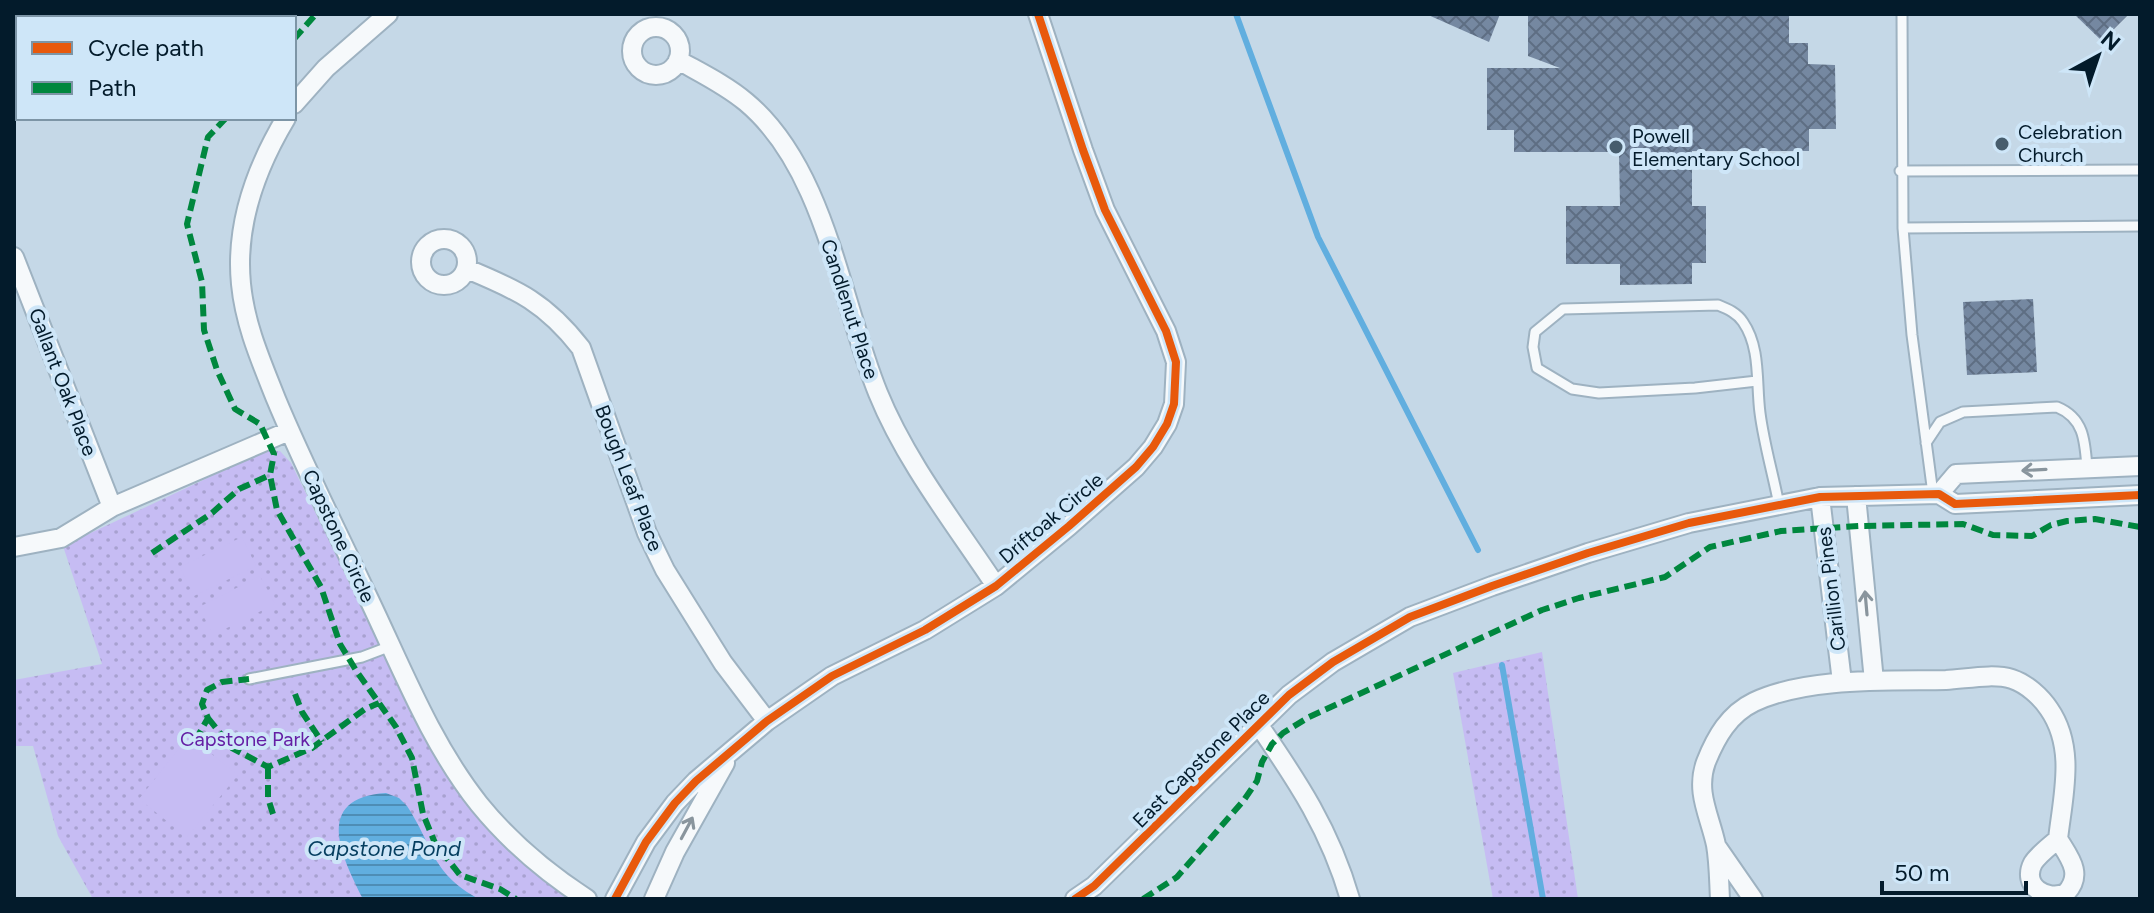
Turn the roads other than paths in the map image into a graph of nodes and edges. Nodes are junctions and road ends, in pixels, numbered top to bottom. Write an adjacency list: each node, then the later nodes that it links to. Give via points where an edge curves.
1 (388, 14): 5 (street)
2 (1038, 14): 25 (street, Driftoak Circle, via 1105,210 1166,331 1176,362 1174,404 1167,424 1136,467)
3 (1902, 14): 8 (lane)
4 (678, 60): 25 (street, Candlenut Place, via 745,101 791,155 818,212 892,424)
5 (296, 102)
6 (285, 120): 14 (street, Capstone Circle, via 257,173 240,242 240,269 246,321)
7 (2140, 170): 8 (lane)
8 (1900, 171): 10 (lane)
9 (2140, 226): 10 (lane)
10 (1903, 228): 15 (lane)
11 (14, 257): 23 (street, Gallant Oak Place)
12 (467, 269): 30 (street, Bough Leaf Place, via 520,291 564,326 581,348 665,570)
13 (1757, 381): 13 (lane, via 1754,343 1743,321 1718,305 1563,309 1535,332 1537,368 1572,389 1599,393); 22 (lane)
14 (289, 431): 23 (street); 26 (street, Capstone Circle)
15 (1926, 443): 17 (lane, via 1940,422 1963,412 2057,407 2079,424); 18 (lane)
16 (2140, 466): 17 (street)
17 (2087, 468): 18 (street, one-way to 18, via 1956,474)
18 (1936, 494): 19 (street, East Capstone Place, via 1955,504); 20 (street, East Capstone Place)
19 (2140, 495)
20 (1856, 496): 21 (street, East Capstone Place); 28 (street, Carillion Pines, one-way to 20)
21 (1820, 497): 22 (street, East Capstone Place); 29 (street, Carillion Pines)
22 (1779, 505): 31 (street, East Capstone Place, via 1689,523 1588,553 1410,617 1333,662)
23 (112, 507): 24 (street, via 61,538)
24 (14, 547)
25 (996, 586): 30 (street, Driftoak Circle, via 925,630 832,676)
26 (391, 646): 27 (lane, via 362,657); 35 (street, Capstone Circle, via 446,757 479,804 543,868)
27 (249, 679)
28 (1874, 681): 29 (street); 33 (street, via 2012,679 2032,690 2049,708 2067,751)
29 (1842, 682): 34 (street, via 1763,699 1734,716 1720,732 1701,789)
30 (767, 721): 32 (street, Driftoak Circle)
31 (1258, 724): 38 (street, East Capstone Place, via 1106,875); 39 (street, via 1303,789 1331,843)
32 (731, 753): 36 (street, Driftoak Circle, via 675,803); 37 (street, Driftoak Circle, one-way to 32)
33 (2058, 839)
34 (1716, 845): 40 (street); 41 (street)
35 (587, 899)
36 (615, 899)
37 (654, 899)
38 (1075, 899)
39 (1350, 899)
40 (1720, 899)
41 (1753, 899)

